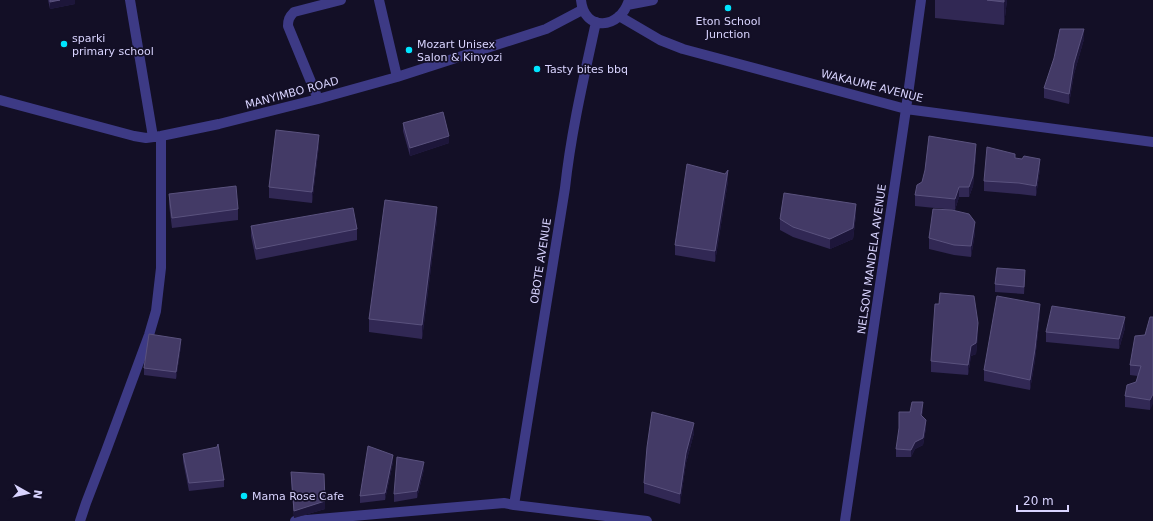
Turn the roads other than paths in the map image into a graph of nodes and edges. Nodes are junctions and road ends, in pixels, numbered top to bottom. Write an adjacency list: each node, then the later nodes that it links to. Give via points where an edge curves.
1 (130, 0): 14 (street)
2 (341, 0): 11 (street, via 294,12 288,20 288,26)
3 (379, 0): 10 (street)
4 (653, 0): 6 (street)
5 (921, 0): 13 (street, NELSON MANDELA AVENUE)
6 (628, 2): 8 (street)
7 (582, 5): 9 (street, via 587,17); 10 (street, MANYIMBO ROAD, via 546,29)
8 (619, 16): 9 (street, via 613,22); 13 (street, WAKAUME AVENUE, via 683,50)
9 (596, 22): 16 (street, OBOTE AVENUE, via 568,158 563,204)
10 (397, 76): 11 (street, MANYIMBO ROAD)
11 (318, 99): 14 (street, MANYIMBO ROAD, via 219,124)
12 (0, 100): 14 (street, MANYIMBO ROAD, via 134,136)
13 (906, 109): 15 (street, WAKAUME AVENUE); 20 (street, NELSON MANDELA AVENUE)
14 (157, 136): 17 (street, via 160,268 156,311)
15 (1153, 142)
16 (514, 505): 18 (street, via 504,503); 19 (street)
17 (80, 521)
18 (295, 521)
19 (647, 521)
20 (845, 521)

